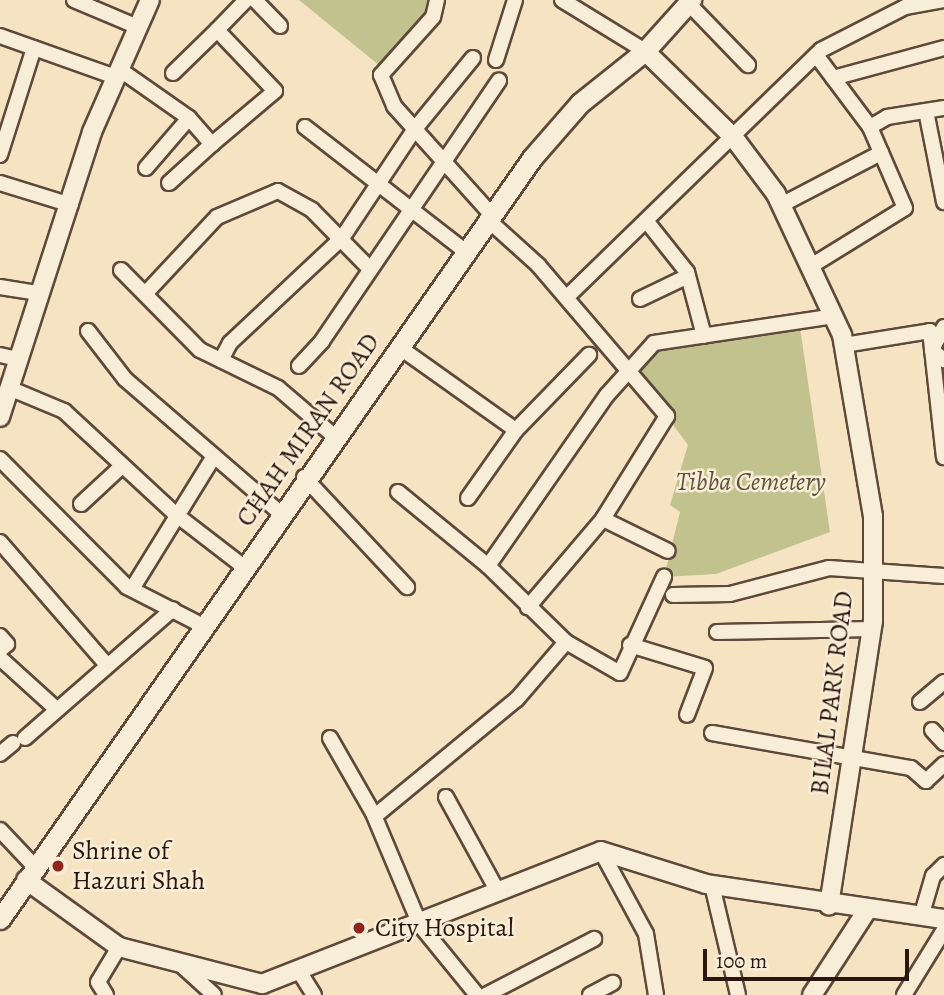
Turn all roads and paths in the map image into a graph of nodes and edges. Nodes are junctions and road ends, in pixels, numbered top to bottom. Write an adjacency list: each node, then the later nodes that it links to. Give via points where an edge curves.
1 (74, 0): 10 (street)
2 (150, 0): 10 (street)
3 (246, 0): 12 (street)
4 (255, 0): 11 (street)
5 (437, 0): 31 (street, via 433,18 381,75)
6 (514, 0): 19 (street)
7 (562, 0): 16 (street)
8 (943, 0): 17 (street, via 905,7)
9 (690, 2): 16 (main road, CHAH MIRAN ROAD); 20 (street)
10 (138, 26): 21 (street)
11 (280, 26)
12 (216, 30): 22 (street); 33 (street, via 275,91)
13 (0, 36): 14 (street)
14 (34, 48): 21 (street); 25 (street)
15 (944, 48): 23 (street)
16 (645, 51): 32 (street, BILAL PARK ROAD); 45 (main road, CHAH MIRAN ROAD, via 580,103)
17 (816, 55): 23 (street); 32 (street)
18 (473, 58): 31 (street)
19 (496, 60)
20 (748, 65)
21 (117, 73): 28 (street); 42 (street)
22 (173, 73)
23 (833, 78): 30 (street)
24 (499, 81): 36 (street)
25 (7, 108): 35 (street)
26 (944, 108): 27 (street)
27 (926, 111): 30 (street, via 887,117); 41 (street)
28 (189, 118): 33 (street); 37 (street)
29 (305, 127): 40 (street)
30 (870, 127): 34 (street)
31 (414, 130): 36 (street); 40 (street)
32 (734, 138): 43 (street, BILAL PARK ROAD); 46 (street)
33 (212, 144): 39 (street)
34 (881, 153): 43 (street); 49 (street, via 905,208)
35 (0, 155)
36 (440, 164): 44 (street); 45 (street)
37 (146, 169)
38 (0, 183): 42 (street)
39 (169, 183)
40 (378, 185): 44 (street); 47 (street)
41 (944, 202)
42 (71, 205): 54 (street)
43 (781, 205): 49 (street, BILAL PARK ROAD)
44 (408, 208): 48 (street); 50 (street)
45 (489, 216): 48 (main road, CHAH MIRAN ROAD); 56 (street)
46 (648, 223): 52 (street); 56 (street)
47 (342, 238): 50 (street); 55 (street, via 278,191 217,217); 68 (street, via 230,343)
48 (466, 251): 63 (main road, CHAH MIRAN ROAD)
49 (811, 266): 58 (street, BILAL PARK ROAD)
50 (369, 268): 70 (street)
51 (121, 270): 55 (street)
52 (688, 276): 57 (street); 61 (street)
53 (0, 287): 54 (street)
54 (39, 293): 67 (street)
55 (145, 294): 68 (street, via 200,350)
56 (567, 297): 71 (street)
57 (640, 299)
58 (834, 316): 61 (street); 62 (street, BILAL PARK ROAD)
59 (944, 327): 64 (street)
60 (88, 331): 76 (street, via 125,379)
61 (704, 336): 71 (street, via 654,343)
62 (844, 345): 64 (street, via 930,331); 91 (street, BILAL PARK ROAD, via 873,516)
63 (399, 347): 74 (street); 75 (main road, CHAH MIRAN ROAD)
64 (932, 350): 69 (street); 77 (street)
65 (0, 355): 67 (street)
66 (589, 355): 74 (street)
67 (18, 359): 72 (street)
68 (221, 360): 75 (street, via 278,388)
69 (944, 360)
70 (299, 366)
71 (631, 368): 86 (street, via 667,416); 89 (street)
72 (9, 388): 73 (street); 79 (street, via 64,411)
73 (0, 417)
74 (516, 430): 82 (street)
75 (334, 436): 80 (main road, CHAH MIRAN ROAD)
76 (214, 456): 84 (street); 85 (street)
77 (944, 457)
78 (0, 459): 95 (street)
79 (122, 466): 83 (street); 84 (street)
80 (304, 477): 85 (main road, CHAH MIRAN ROAD); 94 (street)
81 (398, 492): 89 (street)
82 (468, 498)
83 (81, 504)
84 (174, 513): 90 (street); 95 (street)
85 (280, 513): 90 (main road, CHAH MIRAN ROAD)
86 (603, 519): 88 (street); 97 (street)
87 (0, 541): 107 (street)
88 (668, 551)
89 (488, 566): 97 (street)
90 (244, 567): 99 (main road, CHAH MIRAN ROAD)
91 (873, 569): 92 (street); 96 (street, via 829,568 730,594); 100 (street, BILAL PARK ROAD)
92 (944, 576)
93 (664, 577): 104 (street)
94 (407, 587)
95 (131, 589): 98 (street)
96 (673, 596)
97 (528, 607): 103 (street)
98 (173, 609): 99 (street); 107 (street)
99 (205, 627): 124 (main road, CHAH MIRAN ROAD)
100 (872, 629): 101 (street); 117 (street, BILAL PARK ROAD)
101 (717, 632)
102 (0, 636): 105 (street, via 6,644)
103 (566, 642): 104 (street, via 620,673); 120 (street, via 517,699)
104 (630, 645): 111 (street, via 705,668)
105 (0, 650)
106 (0, 658): 110 (street)
107 (106, 664): 110 (street)
108 (944, 682): 109 (street)
109 (920, 702)
110 (54, 707): 116 (street)
111 (687, 715)
112 (932, 730): 115 (street)
113 (712, 733): 117 (street)
114 (330, 738): 120 (street)
115 (944, 743)
116 (0, 754)
117 (852, 758): 118 (street, via 911,768 926,781); 127 (street, BILAL PARK ROAD)
118 (944, 764)
119 (446, 797): 126 (street)
120 (375, 816): 132 (street)
121 (0, 830): 124 (street)
122 (601, 851): 125 (street); 126 (street); 145 (street, via 646,934)
123 (944, 865): 129 (street, via 933,876)
124 (31, 874): 130 (main road, CHAH MIRAN ROAD); 135 (street)
125 (712, 885): 127 (street); 146 (street)
126 (498, 892): 132 (street)
127 (829, 906): 128 (street)
128 (866, 912): 129 (street); 147 (street)
129 (921, 916): 131 (street)
130 (0, 919)
131 (944, 919)
132 (420, 925): 137 (street); 142 (street)
133 (944, 930): 148 (street)
134 (594, 939): 143 (street)
135 (119, 947): 136 (street); 139 (street, via 98,982)
136 (179, 962): 137 (street, via 262,984); 140 (street)
137 (299, 971): 141 (street)
138 (613, 983): 144 (street)
139 (106, 995)
140 (214, 995)
141 (314, 995)
142 (477, 995)
143 (486, 995)
144 (590, 995)
145 (656, 995)
146 (738, 995)
147 (812, 995)
148 (904, 995)

